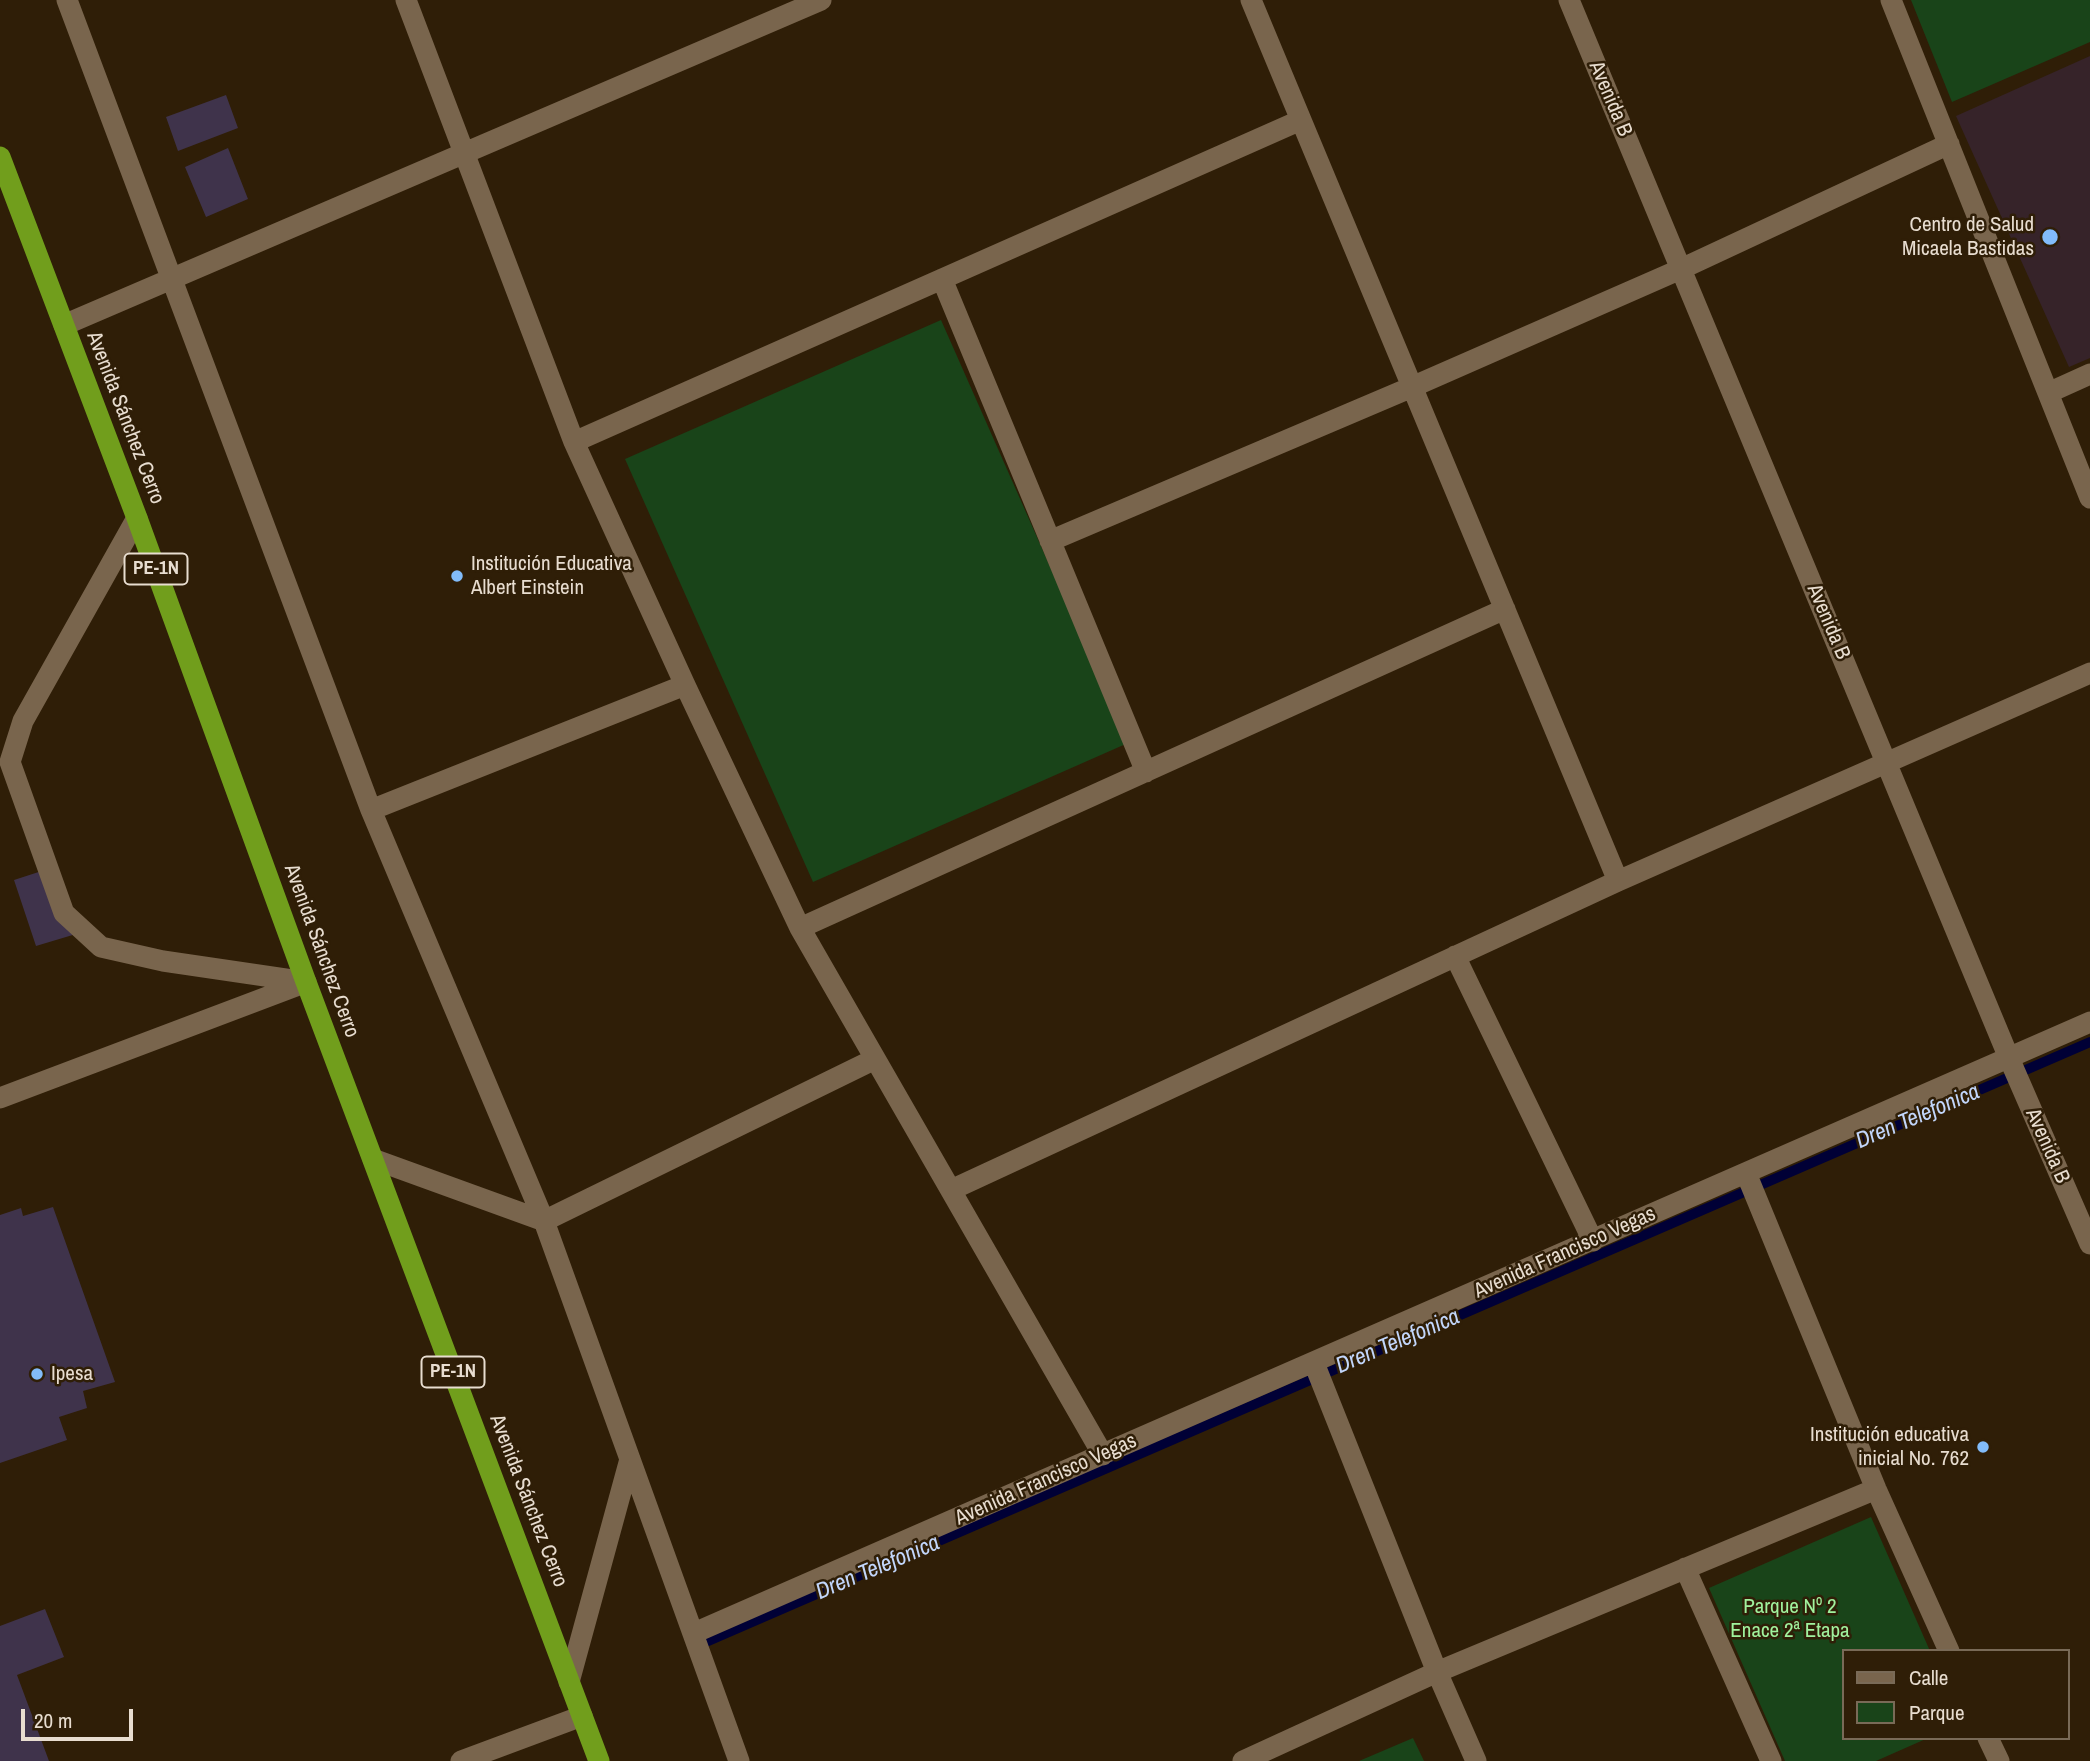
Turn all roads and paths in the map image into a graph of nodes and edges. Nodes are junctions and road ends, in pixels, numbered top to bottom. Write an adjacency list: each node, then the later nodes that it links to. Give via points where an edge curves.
1 (67, 0): 13 (street)
2 (406, 0): 9 (street)
3 (821, 0): 9 (street)
4 (1251, 0): 7 (street)
5 (1569, 0): 11 (street, Avenida B)
6 (1891, 0): 8 (street)
7 (1301, 121): 12 (street); 16 (street)
8 (1949, 144): 11 (street); 17 (street)
9 (466, 153): 13 (street); 18 (street)
10 (0, 156): 14 (highway, Avenida Sánchez Cerro / PE-1N)
11 (1681, 269): 16 (street); 25 (street, Avenida B)
12 (942, 279): 18 (street); 21 (street)
13 (171, 280): 14 (street); 27 (street)
14 (64, 326): 20 (highway, Avenida Sánchez Cerro / PE-1N)
15 (2090, 374): 17 (street)
16 (1412, 387): 21 (street); 22 (street)
17 (2048, 393): 19 (street)
18 (573, 442): 24 (street)
19 (2090, 498)
20 (137, 518): 31 (highway, Avenida Sánchez Cerro / PE-1N); 31 (street, via 23,721 10,762 64,913 101,947)
21 (1051, 541): 26 (street)
22 (1505, 609): 26 (street); 28 (street)
23 (2090, 673): 25 (street)
24 (685, 685): 27 (street); 29 (street)
25 (1887, 764): 28 (street); 33 (street, Avenida B)
26 (1146, 772): 29 (street)
27 (370, 810): 39 (street)
28 (1618, 881): 30 (street)
29 (800, 928): 34 (street)
30 (1455, 956): 38 (street); 40 (street)
31 (306, 982): 35 (street); 36 (highway, Avenida Sánchez Cerro / PE-1N)
32 (2090, 1022): 33 (street, Avenida Francisco Vegas)
33 (2009, 1058): 37 (street, Avenida Francisco Vegas); 41 (street, Avenida B)
34 (875, 1059): 38 (street); 39 (street)
35 (0, 1098)
36 (373, 1160): 39 (street); 50 (highway, Avenida Sánchez Cerro / PE-1N)
37 (1746, 1173): 40 (street, Avenida Francisco Vegas); 45 (street)
38 (951, 1190): 43 (street)
39 (544, 1221): 44 (street)
40 (1593, 1241): 42 (street, Avenida Francisco Vegas)
41 (2090, 1244)
42 (1314, 1363): 43 (street, Avenida Francisco Vegas); 49 (street)
43 (1103, 1455): 47 (street, Avenida Francisco Vegas)
44 (630, 1459): 47 (street); 50 (street)
45 (1876, 1489): 46 (street); 48 (street)
46 (1685, 1568): 49 (street); 58 (street)
47 (694, 1633): 55 (street)
48 (1948, 1649)
49 (1437, 1672): 56 (street); 57 (street)
50 (569, 1682): 51 (highway, Avenida Sánchez Cerro / PE-1N)
51 (582, 1716): 53 (street); 54 (highway, Avenida Sánchez Cerro / PE-1N)
52 (1990, 1740): 59 (street)
53 (461, 1761)
54 (599, 1761)
55 (739, 1761)
56 (1245, 1761)
57 (1476, 1761)
58 (1771, 1761)
59 (1999, 1761)

